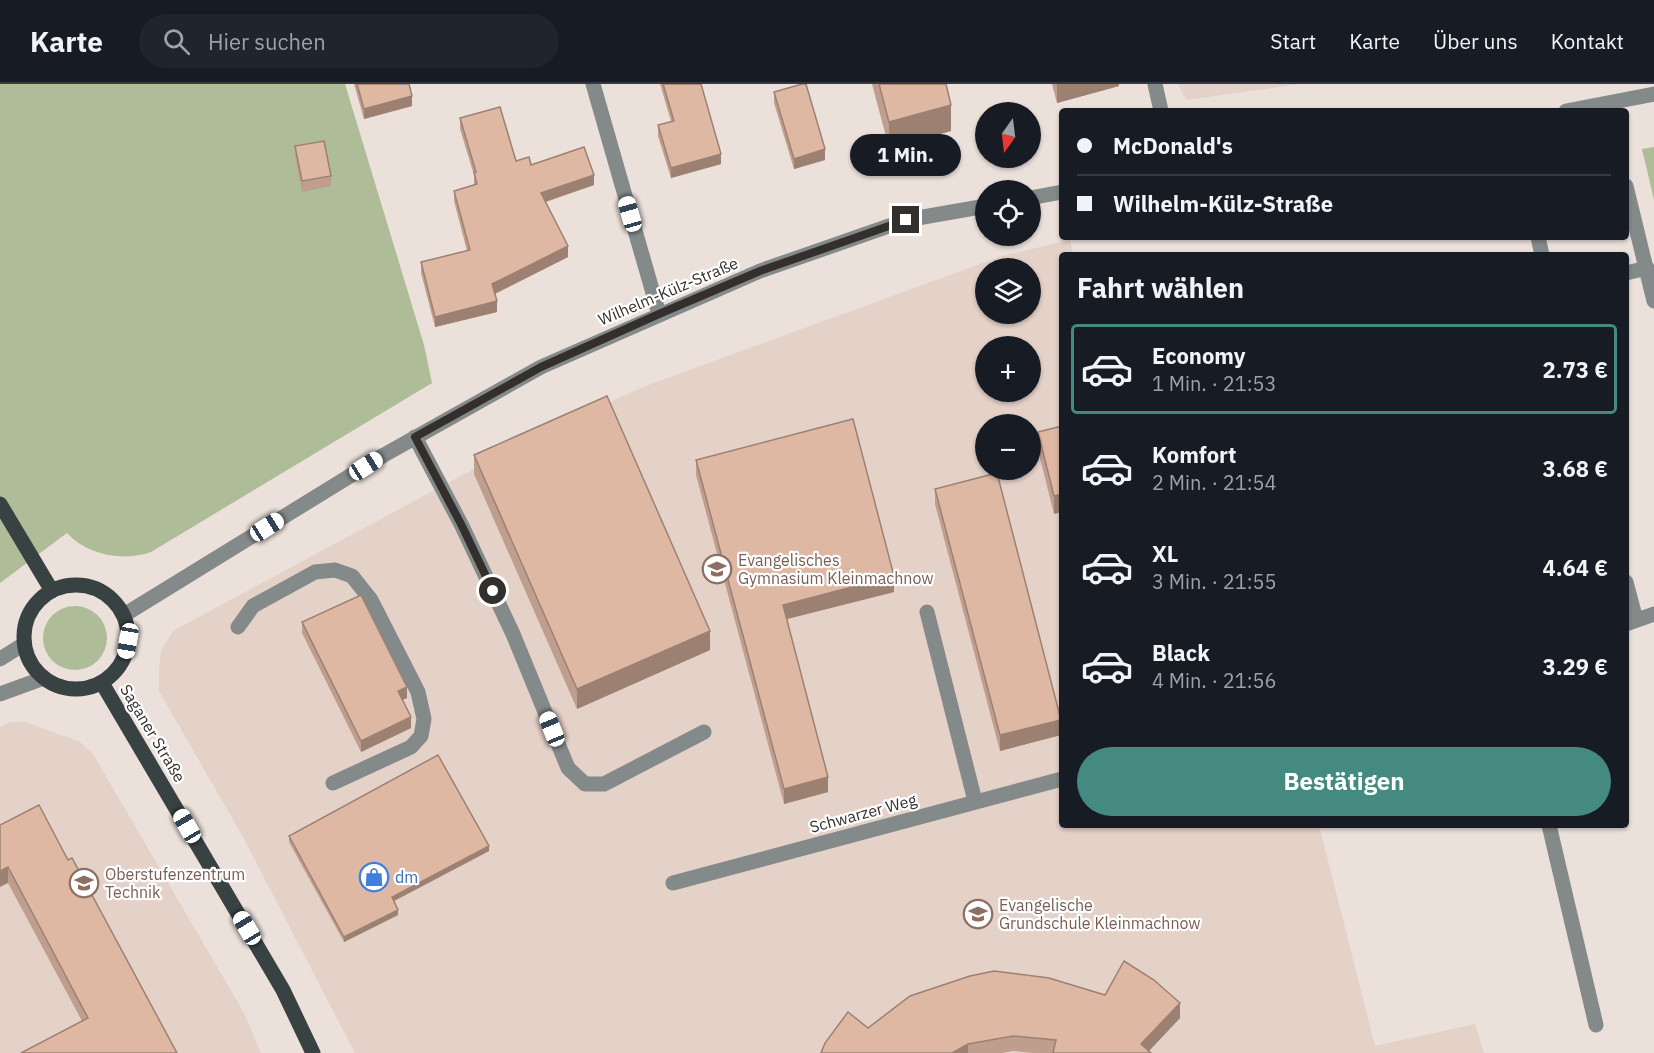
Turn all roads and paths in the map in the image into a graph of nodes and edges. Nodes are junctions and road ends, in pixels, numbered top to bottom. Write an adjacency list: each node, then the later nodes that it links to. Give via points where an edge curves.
1 (593, 84): 13 (street)
2 (1155, 84): 4 (street)
3 (1654, 94): 5 (street)
4 (1160, 108)
5 (1602, 108)
6 (1059, 193): 7 (street)
7 (1041, 196)
8 (1629, 198): 10 (street)
9 (975, 208): 13 (street, Wilhelm-Külz-Straße, via 906,220 760,271)
10 (1647, 268): 11 (street); 12 (street)
11 (1629, 272)
12 (1654, 301)
13 (659, 314): 14 (street, Wilhelm-Külz-Straße, via 541,367)
14 (415, 437): 20 (street, Wilhelm-Külz-Straße); 28 (street, via 508,623 568,768 585,784 604,784)
15 (0, 504): 16 (main road)
16 (52, 591): 20 (main road, via 72,585 97,589 111,597); 23 (main road, via 30,613)
17 (1629, 606): 21 (street)
18 (927, 612): 31 (street)
19 (1654, 614): 21 (street)
20 (124, 615): 26 (main road, via 128,628 126,653)
21 (1631, 622)
22 (238, 627): 30 (street, via 253,606 315,572 335,570 352,576 371,600 418,692 424,719 421,736 411,747)
23 (24, 644): 24 (street); 25 (main road, via 34,669)
24 (0, 659)
25 (44, 678): 26 (main road, via 72,689); 27 (street)
26 (102, 683): 35 (main road, Saganer Straße, via 283,990)
27 (0, 694)
28 (704, 732)
29 (1059, 780): 31 (street, Schwarzer Weg)
30 (333, 783)
31 (975, 801): 33 (street, Schwarzer Weg)
32 (1550, 828): 34 (street)
33 (673, 883)
34 (1596, 1025)
35 (313, 1053)

